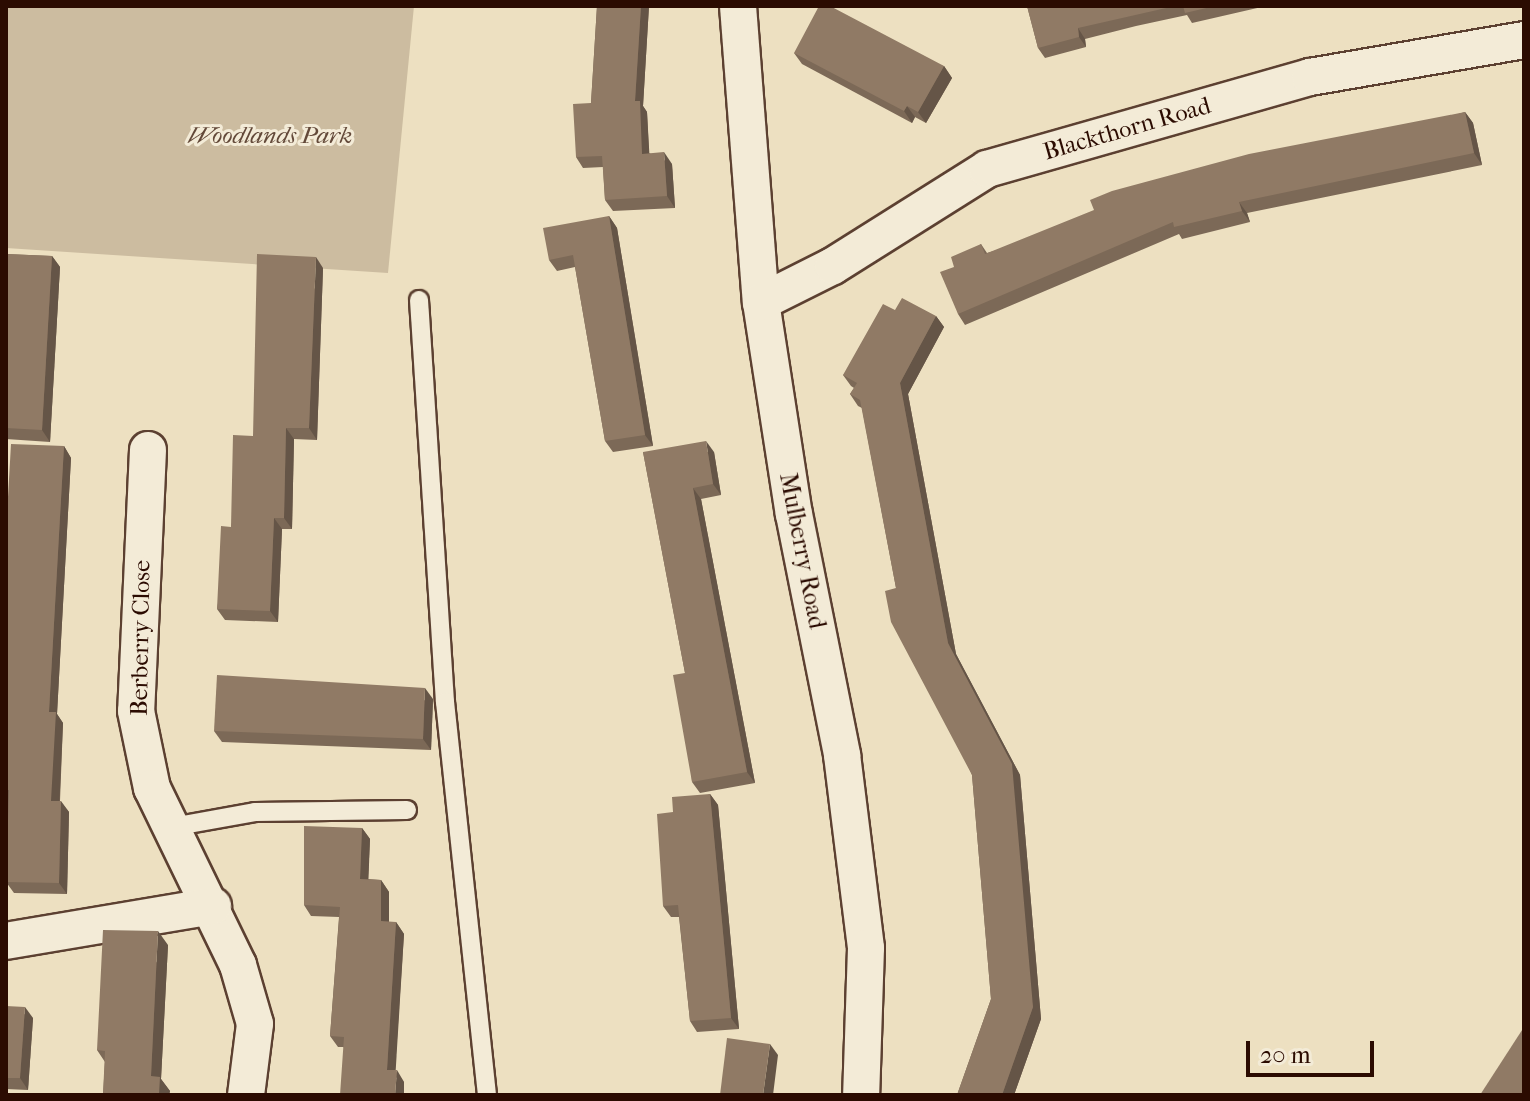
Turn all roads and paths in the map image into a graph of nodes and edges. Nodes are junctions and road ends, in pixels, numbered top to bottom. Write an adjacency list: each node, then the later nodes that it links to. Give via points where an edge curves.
1 (738, 6): 4 (street, Mulberry Road)
2 (1524, 40): 4 (street, Blackthorn Road, via 1310,77 987,169 833,266)
3 (419, 300): 11 (lane, via 445,702)
4 (761, 302): 12 (street, Mulberry Road, via 794,514 846,784 866,948)
5 (147, 449): 7 (street, Berberry Close, via 136,711 152,788)
6 (407, 810): 7 (lane, via 255,812)
7 (172, 827): 8 (street, Berberry Close)
8 (213, 906): 9 (street); 10 (street, Berberry Close, via 255,1024)
9 (6, 941)
10 (246, 1095)
11 (487, 1095)
12 (861, 1095)

